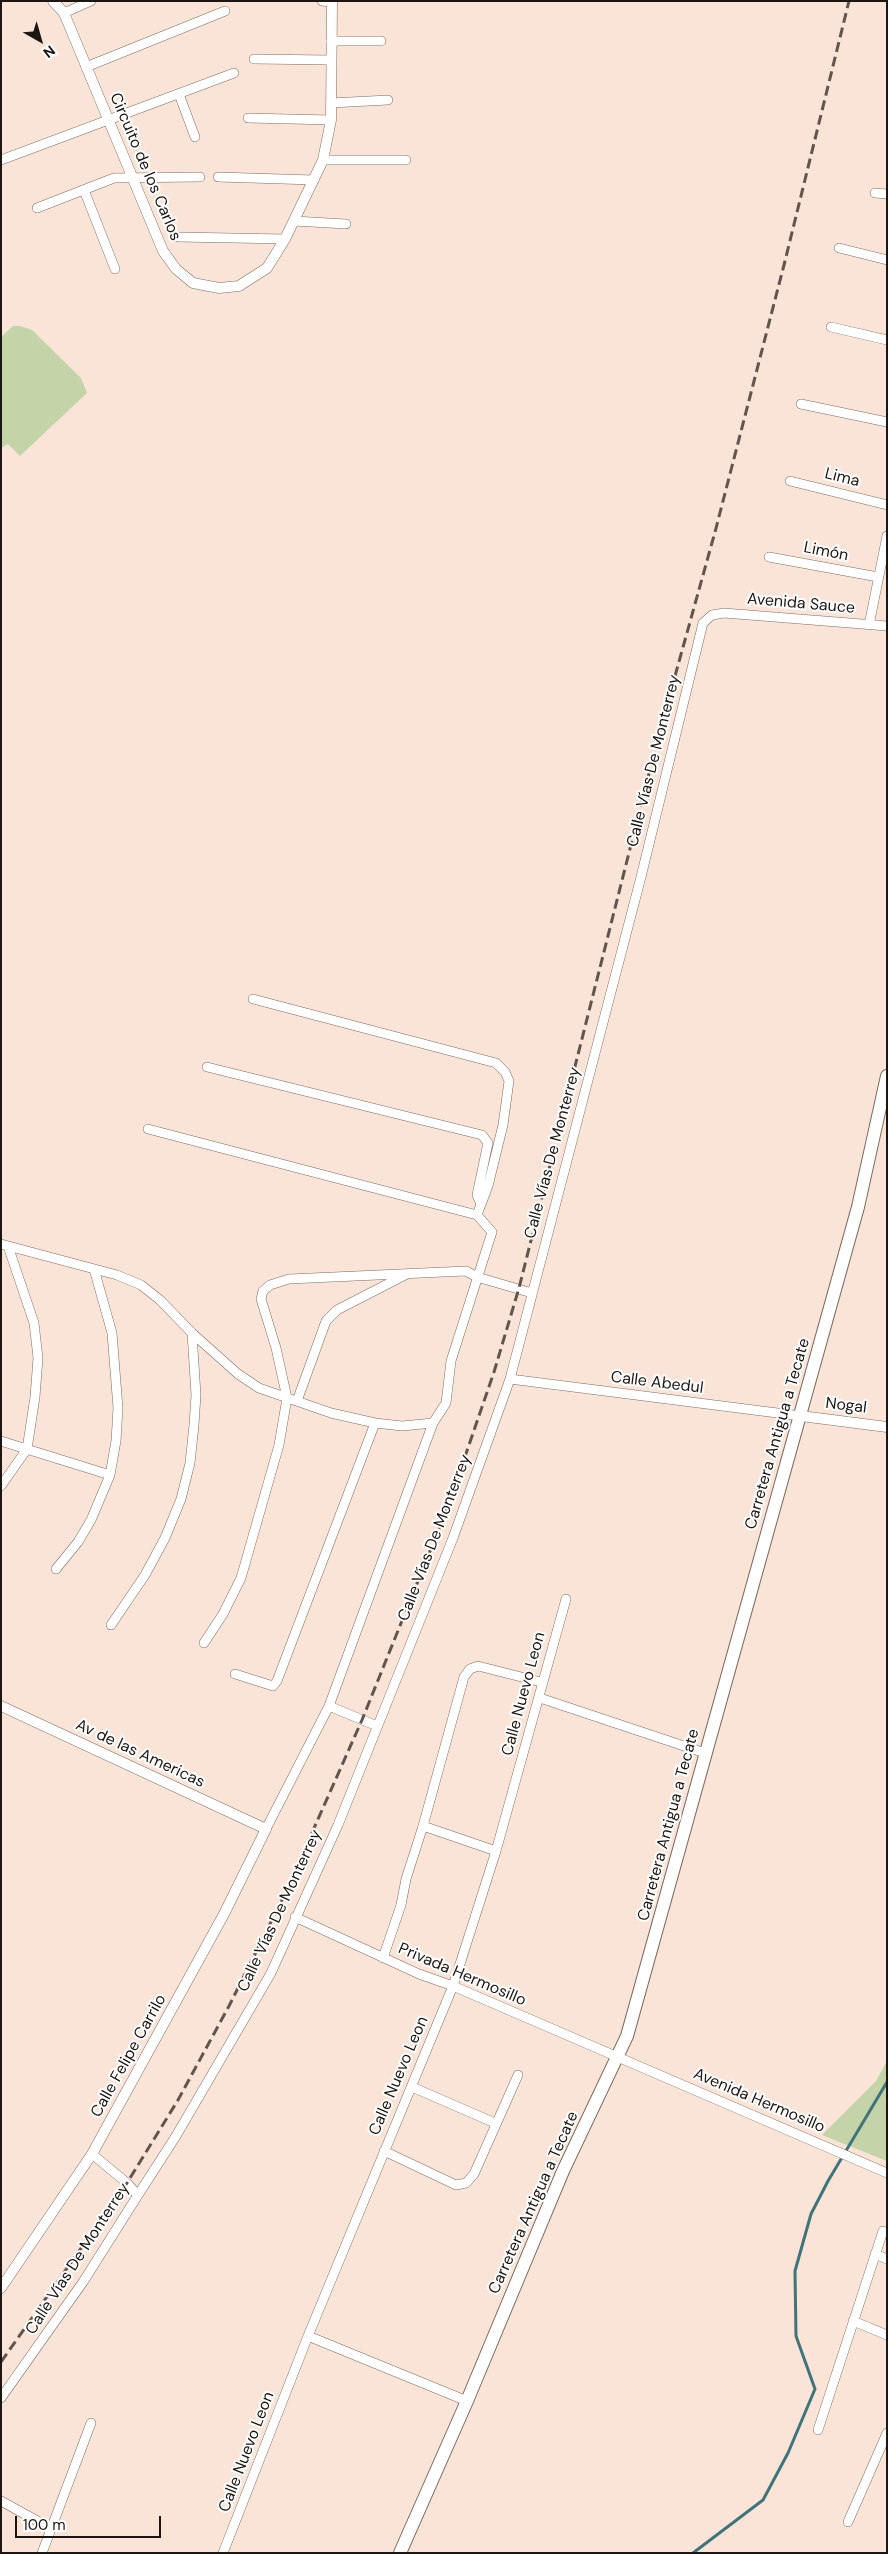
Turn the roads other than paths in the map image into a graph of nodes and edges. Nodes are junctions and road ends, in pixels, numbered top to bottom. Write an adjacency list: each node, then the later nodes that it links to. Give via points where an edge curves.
1 (54, 1): 6 (street, Circuito de los Carlos)
2 (91, 1): 6 (street)
3 (322, 1): 4 (street)
4 (332, 2): 7 (street, Circuito de los Carlos)
5 (225, 11): 11 (street)
6 (64, 13): 11 (street, Circuito de los Carlos)
7 (331, 41): 8 (street); 10 (street, Circuito de los Carlos)
8 (380, 41)
9 (254, 58): 10 (street)
10 (331, 60): 15 (street, Circuito de los Carlos)
11 (86, 67): 17 (street, Circuito de los Carlos)
12 (234, 74): 13 (street)
13 (179, 94): 17 (street); 19 (street)
14 (388, 100): 15 (street)
15 (331, 103): 18 (street, Circuito de los Carlos)
16 (248, 118): 18 (street)
17 (108, 120): 20 (street); 25 (street, Circuito de los Carlos)
18 (331, 120): 21 (street, Circuito de los Carlos)
19 (195, 137)
20 (1, 160)
21 (323, 160): 22 (street); 26 (street, Circuito de los Carlos)
22 (406, 160)
23 (200, 177): 25 (street)
24 (218, 177): 26 (street)
25 (132, 178): 27 (street, via 114,178); 34 (street, Circuito de los Carlos, via 163,251 176,269 193,283 218,288 239,286 267,268)
26 (314, 180): 31 (street, Circuito de los Carlos)
27 (84, 190): 30 (street); 37 (street)
28 (875, 193): 29 (street)
29 (887, 194)
30 (37, 208)
31 (294, 221): 32 (street); 34 (street, Circuito de los Carlos)
32 (346, 224)
33 (178, 236): 34 (street)
34 (285, 239)
35 (839, 248): 36 (street)
36 (887, 260)
37 (115, 269)
38 (831, 327): 39 (street)
39 (887, 340)
40 (801, 404): 41 (street)
41 (887, 422)
42 (790, 481): 43 (street, Lima)
43 (887, 505)
44 (887, 536): 46 (street)
45 (769, 557): 46 (street, Limón)
46 (878, 577): 48 (street)
47 (712, 614): 48 (street, Avenida Sauce); 60 (street, Calle Vías De Monterrey, via 703,623 641,877)
48 (869, 625): 49 (street, Avenida Sauce)
49 (887, 626)
50 (253, 999): 54 (street, via 496,1063 506,1072 509,1081 503,1125 488,1186)
51 (207, 1067): 54 (street, via 482,1135 488,1143 477,1195)
52 (887, 1076): 65 (main road, Carretera Antigua a Tecate, via 869,1164)
53 (148, 1129): 55 (street)
54 (480, 1202): 55 (street)
55 (477, 1215): 59 (street, via 492,1232)
56 (5, 1245): 57 (street); 70 (street, via 34,1323 38,1358 36,1397)
57 (94, 1269): 61 (street, via 141,1285); 71 (street, via 112,1333 116,1368 118,1408)
58 (409, 1273): 59 (street, via 466,1271); 63 (street, via 289,1279 270,1285 263,1291 261,1299); 64 (street, via 337,1310 326,1321)
59 (477, 1277): 60 (street); 67 (street, via 451,1361 446,1403)
60 (532, 1293): 62 (street, Calle Vías De Monterrey)
61 (192, 1333): 63 (street, via 238,1374 259,1388); 75 (street, via 196,1395 190,1464 181,1499 146,1575)
62 (510, 1379): 65 (street, Calle Abedul); 82 (street, Calle Vías De Monterrey, via 453,1538)
63 (287, 1398): 64 (street); 76 (street, via 279,1445 241,1578)
64 (297, 1401): 66 (street)
65 (801, 1416): 68 (street, Nogal); 83 (main road, Carretera Antigua a Tecate)
66 (375, 1423): 67 (street, via 402,1426); 77 (street, via 277,1681 273,1686)
67 (433, 1423): 81 (street)
68 (887, 1427)
69 (1, 1440): 70 (street)
70 (27, 1449): 71 (street); 72 (street)
71 (110, 1475): 73 (street, via 87,1527)
72 (1, 1486)
73 (56, 1569)
74 (566, 1599): 78 (street, Calle Nuevo Leon)
75 (111, 1625)
76 (204, 1643)
77 (236, 1674)
78 (541, 1682): 79 (street, Calle Nuevo Leon); 84 (street, via 478,1666 464,1676)
79 (540, 1698): 83 (street); 86 (street, Calle Nuevo Leon)
80 (1, 1706): 85 (street, Av de las Americas)
81 (329, 1706): 82 (street); 85 (street)
82 (377, 1726): 87 (street, Calle Vías De Monterrey, via 338,1825)
83 (705, 1753): 90 (main road, Carretera Antigua a Tecate, via 627,2036)
84 (423, 1826): 86 (street); 88 (street)
85 (266, 1829): 95 (street, Calle Felipe Carrilo, via 215,1930)
86 (496, 1851): 89 (street, Calle Nuevo Leon)
87 (295, 1917): 88 (street, Privada Hermosillo); 97 (street, Calle Vías De Monterrey, via 271,1973 250,2011)
88 (383, 1958): 89 (street, Privada Hermosillo)
89 (452, 1986): 90 (street, Privada Hermosillo); 92 (street, Calle Nuevo Leon)
90 (618, 2057): 96 (street, Avenida Hermosillo); 106 (main road, Carretera Antigua a Tecate, via 563,2171)
91 (518, 2075): 93 (street)
92 (412, 2087): 93 (street); 94 (street, Calle Nuevo Leon)
93 (495, 2123): 94 (street, via 474,2174 466,2183 456,2185)
94 (384, 2151): 104 (street, Calle Nuevo Leon)
95 (92, 2154): 97 (street); 101 (street, Calle Felipe Carrilo)
96 (887, 2173)
97 (138, 2195): 105 (street, Calle Vías De Monterrey, via 73,2297)
98 (883, 2231): 99 (street)
99 (875, 2254): 100 (street); 102 (street)
100 (887, 2259)
101 (1, 2288)
102 (854, 2321): 103 (street); 108 (street)
103 (887, 2335)
104 (308, 2336): 106 (street); 114 (street, Calle Nuevo Leon)
105 (1, 2398)
106 (467, 2401): 115 (main road, Carretera Antigua a Tecate)
107 (91, 2423): 112 (street)
108 (818, 2430)
109 (887, 2432): 111 (street)
110 (1, 2501): 112 (street)
111 (848, 2522)
112 (50, 2528): 113 (street)
113 (42, 2553)
114 (223, 2553)
115 (400, 2553)

